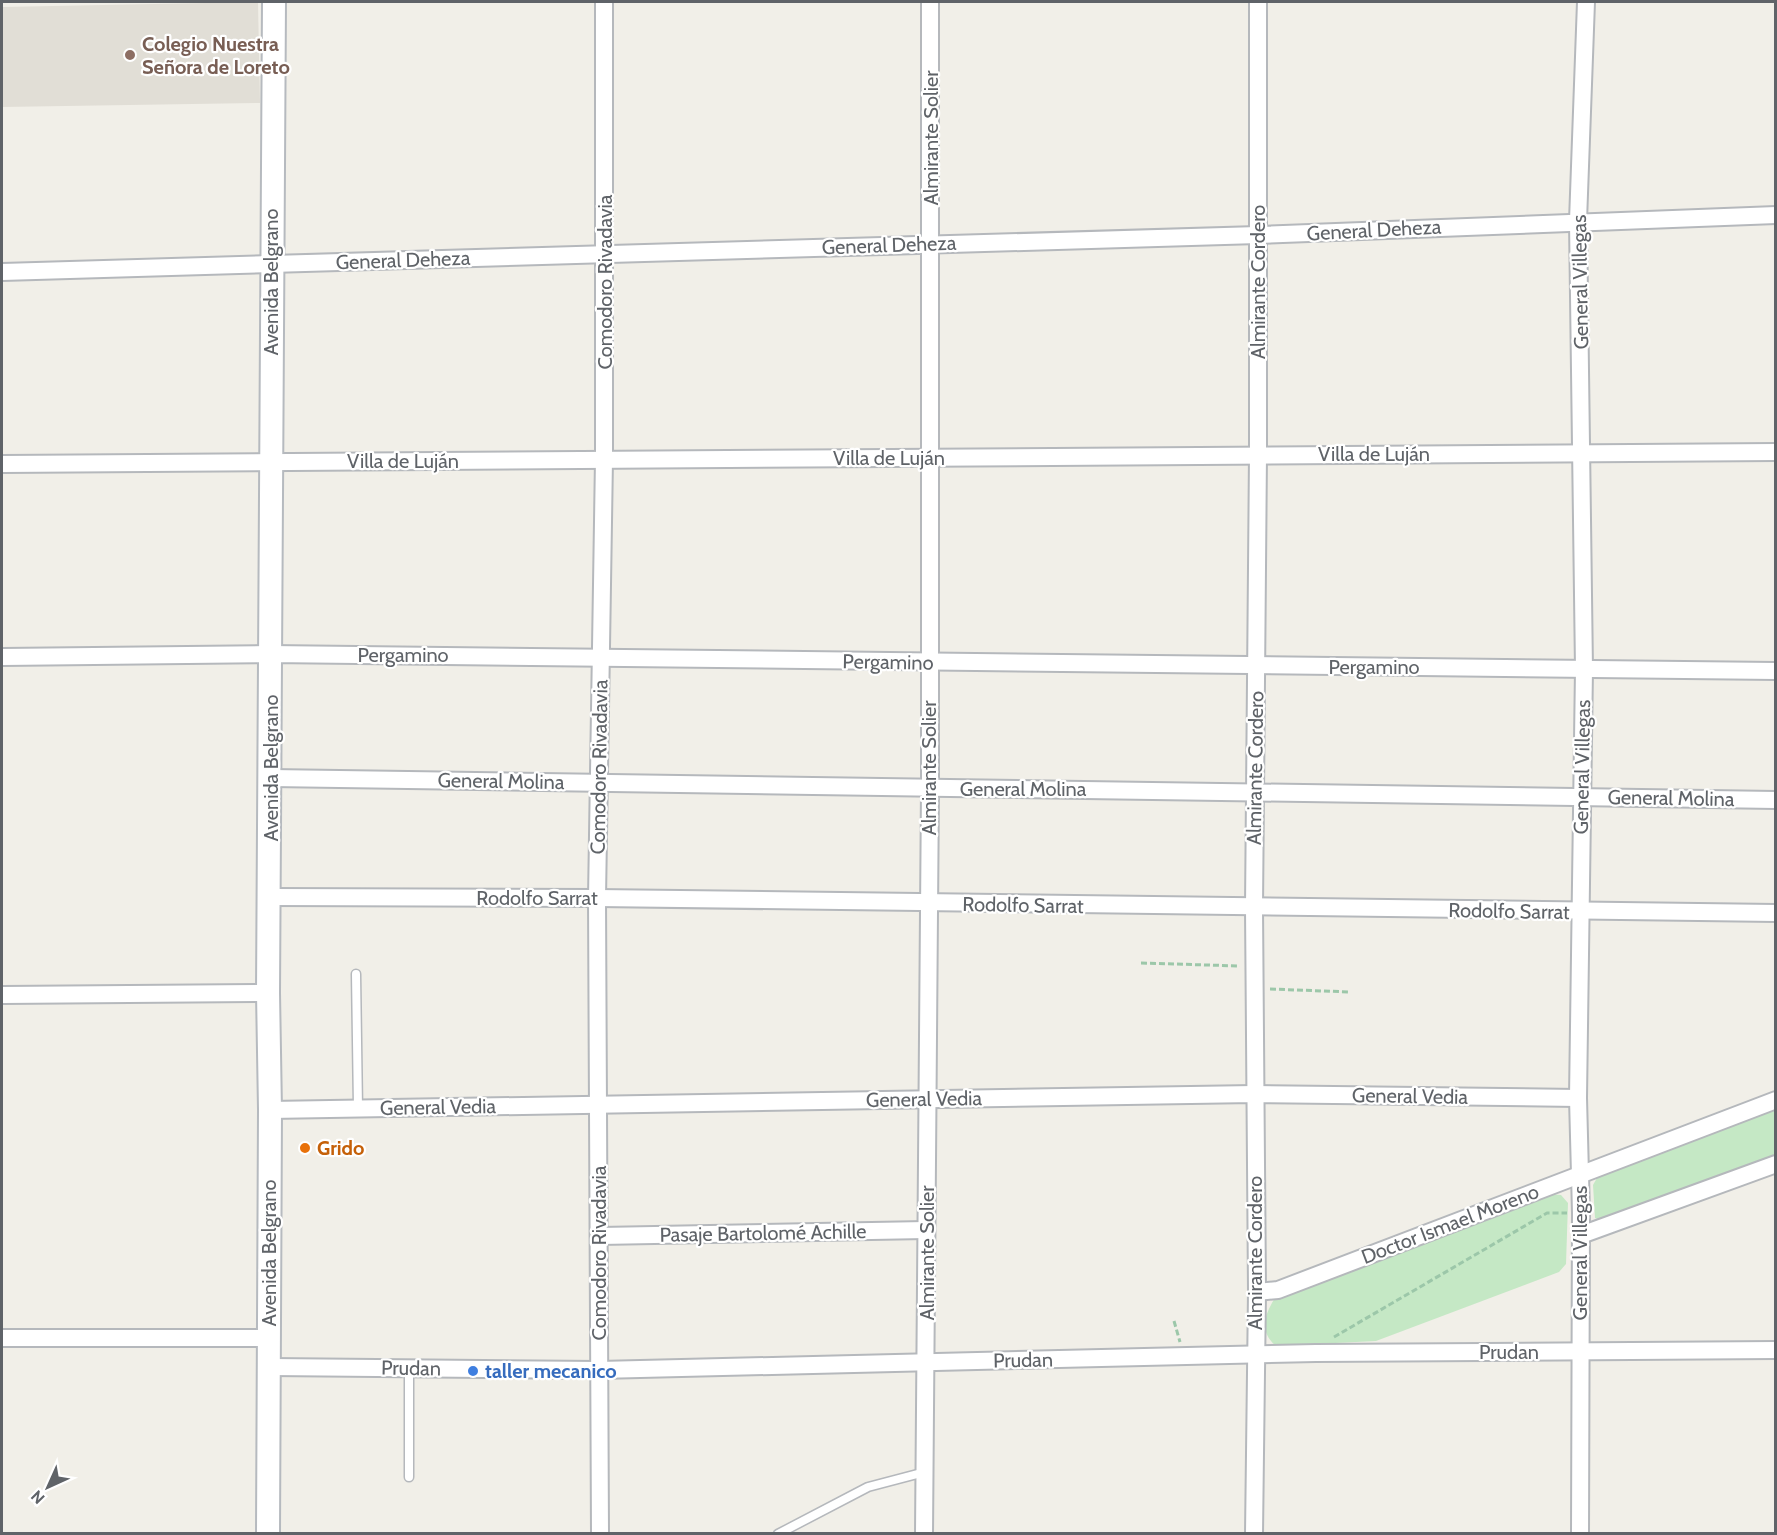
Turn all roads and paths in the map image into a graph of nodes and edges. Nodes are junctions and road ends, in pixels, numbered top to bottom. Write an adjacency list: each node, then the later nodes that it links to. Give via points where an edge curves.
1 (274, 2): 11 (street, Avenida Belgrano)
2 (604, 2): 10 (street, Comodoro Rivadavia)
3 (930, 2): 9 (street, Almirante Solier)
4 (1258, 2): 8 (street, Almirante Cordero)
5 (1586, 2): 7 (street, General Villegas)
6 (1776, 215): 7 (street, General Deheza)
7 (1578, 221): 8 (street, General Deheza); 14 (street, General Villegas)
8 (1258, 235): 9 (street, General Deheza); 15 (street, Almirante Cordero)
9 (931, 243): 10 (street, General Deheza); 16 (street, Almirante Solier)
10 (605, 253): 11 (street, General Deheza); 17 (street, Comodoro Rivadavia)
11 (271, 264): 12 (street, General Deheza); 18 (street, Avenida Belgrano)
12 (2, 272)
13 (1776, 452): 14 (street, Villa de Luján)
14 (1583, 453): 15 (street, Villa de Luján); 25 (street, General Villegas)
15 (1258, 454): 16 (street, Villa de Luján); 24 (street, Almirante Cordero)
16 (928, 458): 17 (street, Villa de Luján); 23 (street, Almirante Solier)
17 (604, 459): 18 (street, Villa de Luján); 22 (street, Comodoro Rivadavia)
18 (270, 462): 19 (street, Villa de Luján); 20 (street, Avenida Belgrano)
19 (2, 464)
20 (270, 654): 21 (street, Pergamino); 22 (street, Pergamino); 27 (street, Avenida Belgrano)
21 (2, 657)
22 (600, 657): 23 (street, Pergamino); 28 (street, Comodoro Rivadavia)
23 (928, 662): 24 (street, Pergamino); 29 (street, Almirante Solier)
24 (1256, 667): 25 (street, Pergamino); 30 (street, Almirante Cordero)
25 (1584, 669): 26 (street, Pergamino); 31 (street, General Villegas)
26 (1776, 671)
27 (271, 778): 28 (street, General Molina); 33 (street, Avenida Belgrano)
28 (598, 782): 29 (street, General Molina); 34 (street, Comodoro Rivadavia)
29 (930, 788): 30 (street, General Molina); 35 (street, Almirante Solier)
30 (1254, 790): 31 (street, General Molina); 36 (street, Almirante Cordero)
31 (1580, 796): 32 (street, General Molina); 37 (street, General Villegas)
32 (1776, 800)
33 (270, 897): 34 (street, Rodolfo Sarrat); 44 (street, Avenida Belgrano)
34 (597, 898): 35 (street, Rodolfo Sarrat); 50 (street, Comodoro Rivadavia)
35 (928, 904): 36 (street, Rodolfo Sarrat); 48 (street, Almirante Solier)
36 (1254, 908): 37 (street, Rodolfo Sarrat); 40 (street, Almirante Cordero)
37 (1580, 912): 38 (street, Rodolfo Sarrat); 47 (street, General Villegas)
38 (1776, 914)
39 (1141, 963): 40 (path)
40 (1254, 966): 42 (street, Almirante Cordero)
41 (356, 974): 51 (lane)
42 (1254, 989): 43 (path); 46 (street, Almirante Cordero)
43 (1350, 992)
44 (268, 993): 45 (street); 52 (street, Avenida Belgrano)
45 (2, 995)
46 (1254, 1094): 47 (street, General Vedia); 48 (street, General Vedia); 59 (street, Almirante Cordero)
47 (1578, 1098): 54 (street, General Villegas)
48 (927, 1099): 50 (street, General Vedia); 56 (street, Almirante Solier)
49 (1776, 1100): 54 (street, Doctor Ismael Moreno)
50 (598, 1103): 51 (street, General Vedia); 58 (street, Comodoro Rivadavia)
51 (358, 1108): 52 (street, General Vedia)
52 (270, 1110): 62 (street, Avenida Belgrano)
53 (1776, 1164): 57 (street)
54 (1579, 1173): 55 (street, General Villegas); 59 (street, Doctor Ismael Moreno, via 1278,1290)
55 (1581, 1213): 57 (street, General Villegas); 63 (path, via 1547,1213)
56 (926, 1230): 58 (street, Pasaje Bartolomé Achille); 68 (street, Almirante Solier)
57 (1581, 1235): 66 (street, General Villegas)
58 (600, 1236): 71 (street, Comodoro Rivadavia)
59 (1257, 1292): 67 (street, Almirante Cordero)
60 (1174, 1321): 64 (path)
61 (2, 1338): 62 (street)
62 (269, 1338): 69 (street, Avenida Belgrano)
63 (1328, 1340)
64 (1181, 1346)
65 (1776, 1350): 66 (street, Prudan)
66 (1580, 1352): 67 (street, Prudan); 79 (street, General Villegas)
67 (1255, 1356): 68 (street, Prudan); 78 (street, Almirante Cordero)
68 (926, 1362): 71 (street, Prudan); 72 (street, Almirante Solier)
69 (270, 1367): 70 (street, Prudan); 74 (street, Avenida Belgrano)
70 (409, 1368): 71 (street, Prudan); 73 (lane)
71 (599, 1370): 75 (street, Comodoro Rivadavia)
72 (925, 1472): 76 (lane, via 868,1487); 77 (street, Almirante Solier)
73 (409, 1477)
74 (268, 1533)
75 (600, 1533)
76 (778, 1533)
77 (924, 1533)
78 (1254, 1533)
79 (1580, 1533)

